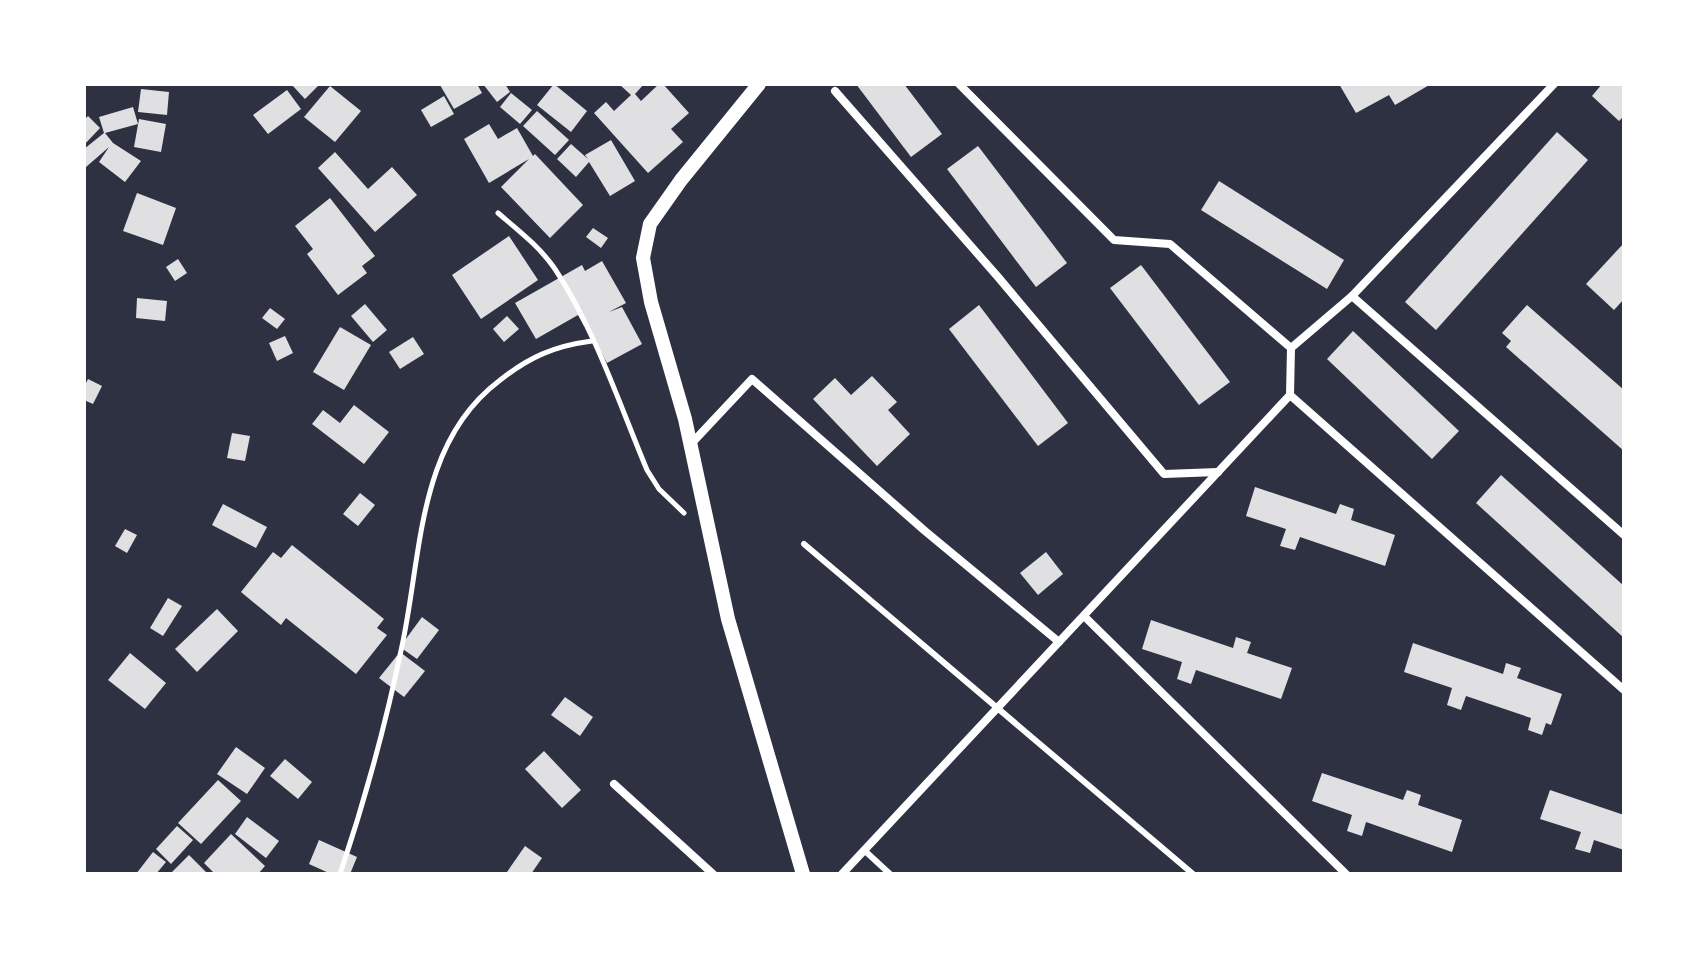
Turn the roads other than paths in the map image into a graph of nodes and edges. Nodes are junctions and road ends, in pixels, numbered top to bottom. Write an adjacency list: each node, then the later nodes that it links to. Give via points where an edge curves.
1 (759, 84): 8 (street, via 650,224 643,258)
2 (959, 84): 6 (street, via 1114,240 1170,244)
3 (1554, 84): 5 (street)
4 (835, 91): 9 (street, via 1164,474)
5 (1352, 296): 6 (street); 10 (street)
6 (1291, 348): 7 (street)
7 (1290, 395): 9 (street); 14 (street)
8 (690, 444): 13 (street, via 752,379); 19 (street, via 728,619)
9 (1218, 472): 12 (street)
10 (1624, 535)
11 (804, 544): 15 (lane)
12 (1084, 616): 13 (street); 23 (street)
13 (1059, 642): 15 (street)
14 (1624, 690)
15 (996, 709): 17 (street); 22 (lane)
16 (614, 784): 18 (street)
17 (864, 850): 20 (street); 21 (lane)
18 (713, 874)
19 (803, 874)
20 (842, 874)
21 (890, 874)
22 (1193, 874)
23 (1346, 874)

